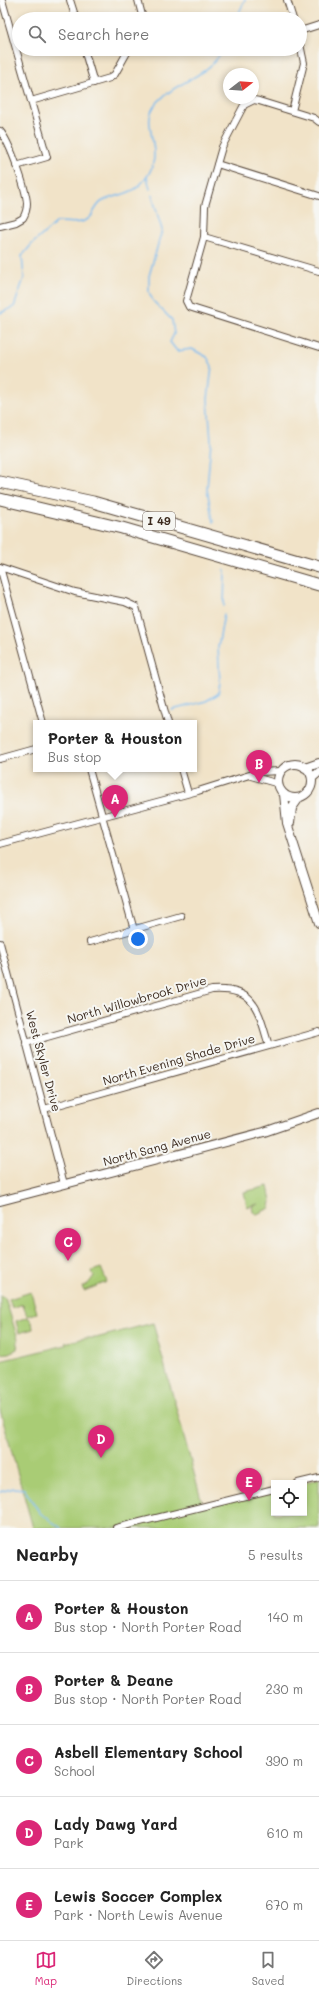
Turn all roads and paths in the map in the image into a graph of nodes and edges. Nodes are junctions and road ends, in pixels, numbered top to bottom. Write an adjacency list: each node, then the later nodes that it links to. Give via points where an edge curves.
1 (2, 0): 10 (street)
2 (70, 0): 5 (street)
3 (138, 0): 6 (street)
4 (287, 0): 7 (street)
5 (74, 12)
6 (141, 12)
7 (291, 12)
8 (319, 25): 9 (street)
9 (307, 28)
10 (12, 35)
11 (18, 56): 16 (street)
12 (86, 56): 15 (street)
13 (125, 56): 15 (street, via 112,77)
14 (303, 56): 17 (street, via 304,63)
15 (94, 83): 16 (street)
16 (31, 101): 21 (street, via 47,157)
17 (292, 111): 18 (street); 20 (street, via 259,101 250,101 244,105 222,147)
18 (319, 122)
19 (0, 131): 21 (street)
20 (217, 164): 22 (street); 24 (street, via 205,206)
21 (16, 166): 23 (street, via 26,200 25,214 20,220)
22 (319, 196)
23 (0, 226)
24 (204, 237): 25 (street); 26 (street, via 186,305)
25 (319, 271)
26 (319, 348)
27 (0, 482): 30 (highway, I 49, via 92,502)
28 (0, 499): 31 (highway, I 49, via 115,526)
29 (0, 567): 34 (street); 35 (street, via 75,592 125,602 136,607)
30 (319, 567)
31 (285, 575): 32 (highway, I 49); 33 (highway)
32 (319, 585)
33 (319, 590)
34 (42, 720)
35 (167, 720)
36 (33, 750): 37 (street)
37 (0, 759)
38 (319, 763): 39 (street)
39 (305, 768): 40 (street, via 294,765); 45 (street)
40 (281, 770): 44 (street, via 259,772); 46 (street)
41 (90, 772): 50 (street)
42 (182, 772): 47 (street)
43 (319, 772): 45 (street)
44 (251, 776): 46 (street); 47 (street)
45 (312, 778): 49 (street, via 308,792)
46 (279, 784): 48 (street)
47 (188, 793): 50 (street)
48 (284, 794): 49 (street); 51 (street)
49 (299, 798): 51 (street, via 292,808)
50 (102, 816): 52 (street); 55 (street)
51 (290, 834): 54 (street)
52 (0, 844)
53 (181, 916): 55 (street)
54 (319, 924)
55 (134, 930): 56 (street)
56 (90, 942)
57 (0, 943): 59 (street, West Skyler Drive)
58 (319, 1032): 60 (street, North Evening Shade Drive)
59 (26, 1043): 60 (street, North Willowbrook Drive, via 212,990 229,989 246,996 258,1010); 61 (street, West Skyler Drive)
60 (269, 1046): 61 (street, North Evening Shade Drive)
61 (44, 1109): 63 (street, West Skyler Drive)
62 (319, 1114): 63 (street, North Sang Avenue, via 264,1132)
63 (64, 1184): 64 (street, North Sang Avenue)
64 (0, 1201)
65 (319, 1478): 66 (street)
66 (307, 1481)
67 (271, 1490): 68 (street)
68 (118, 1528)

